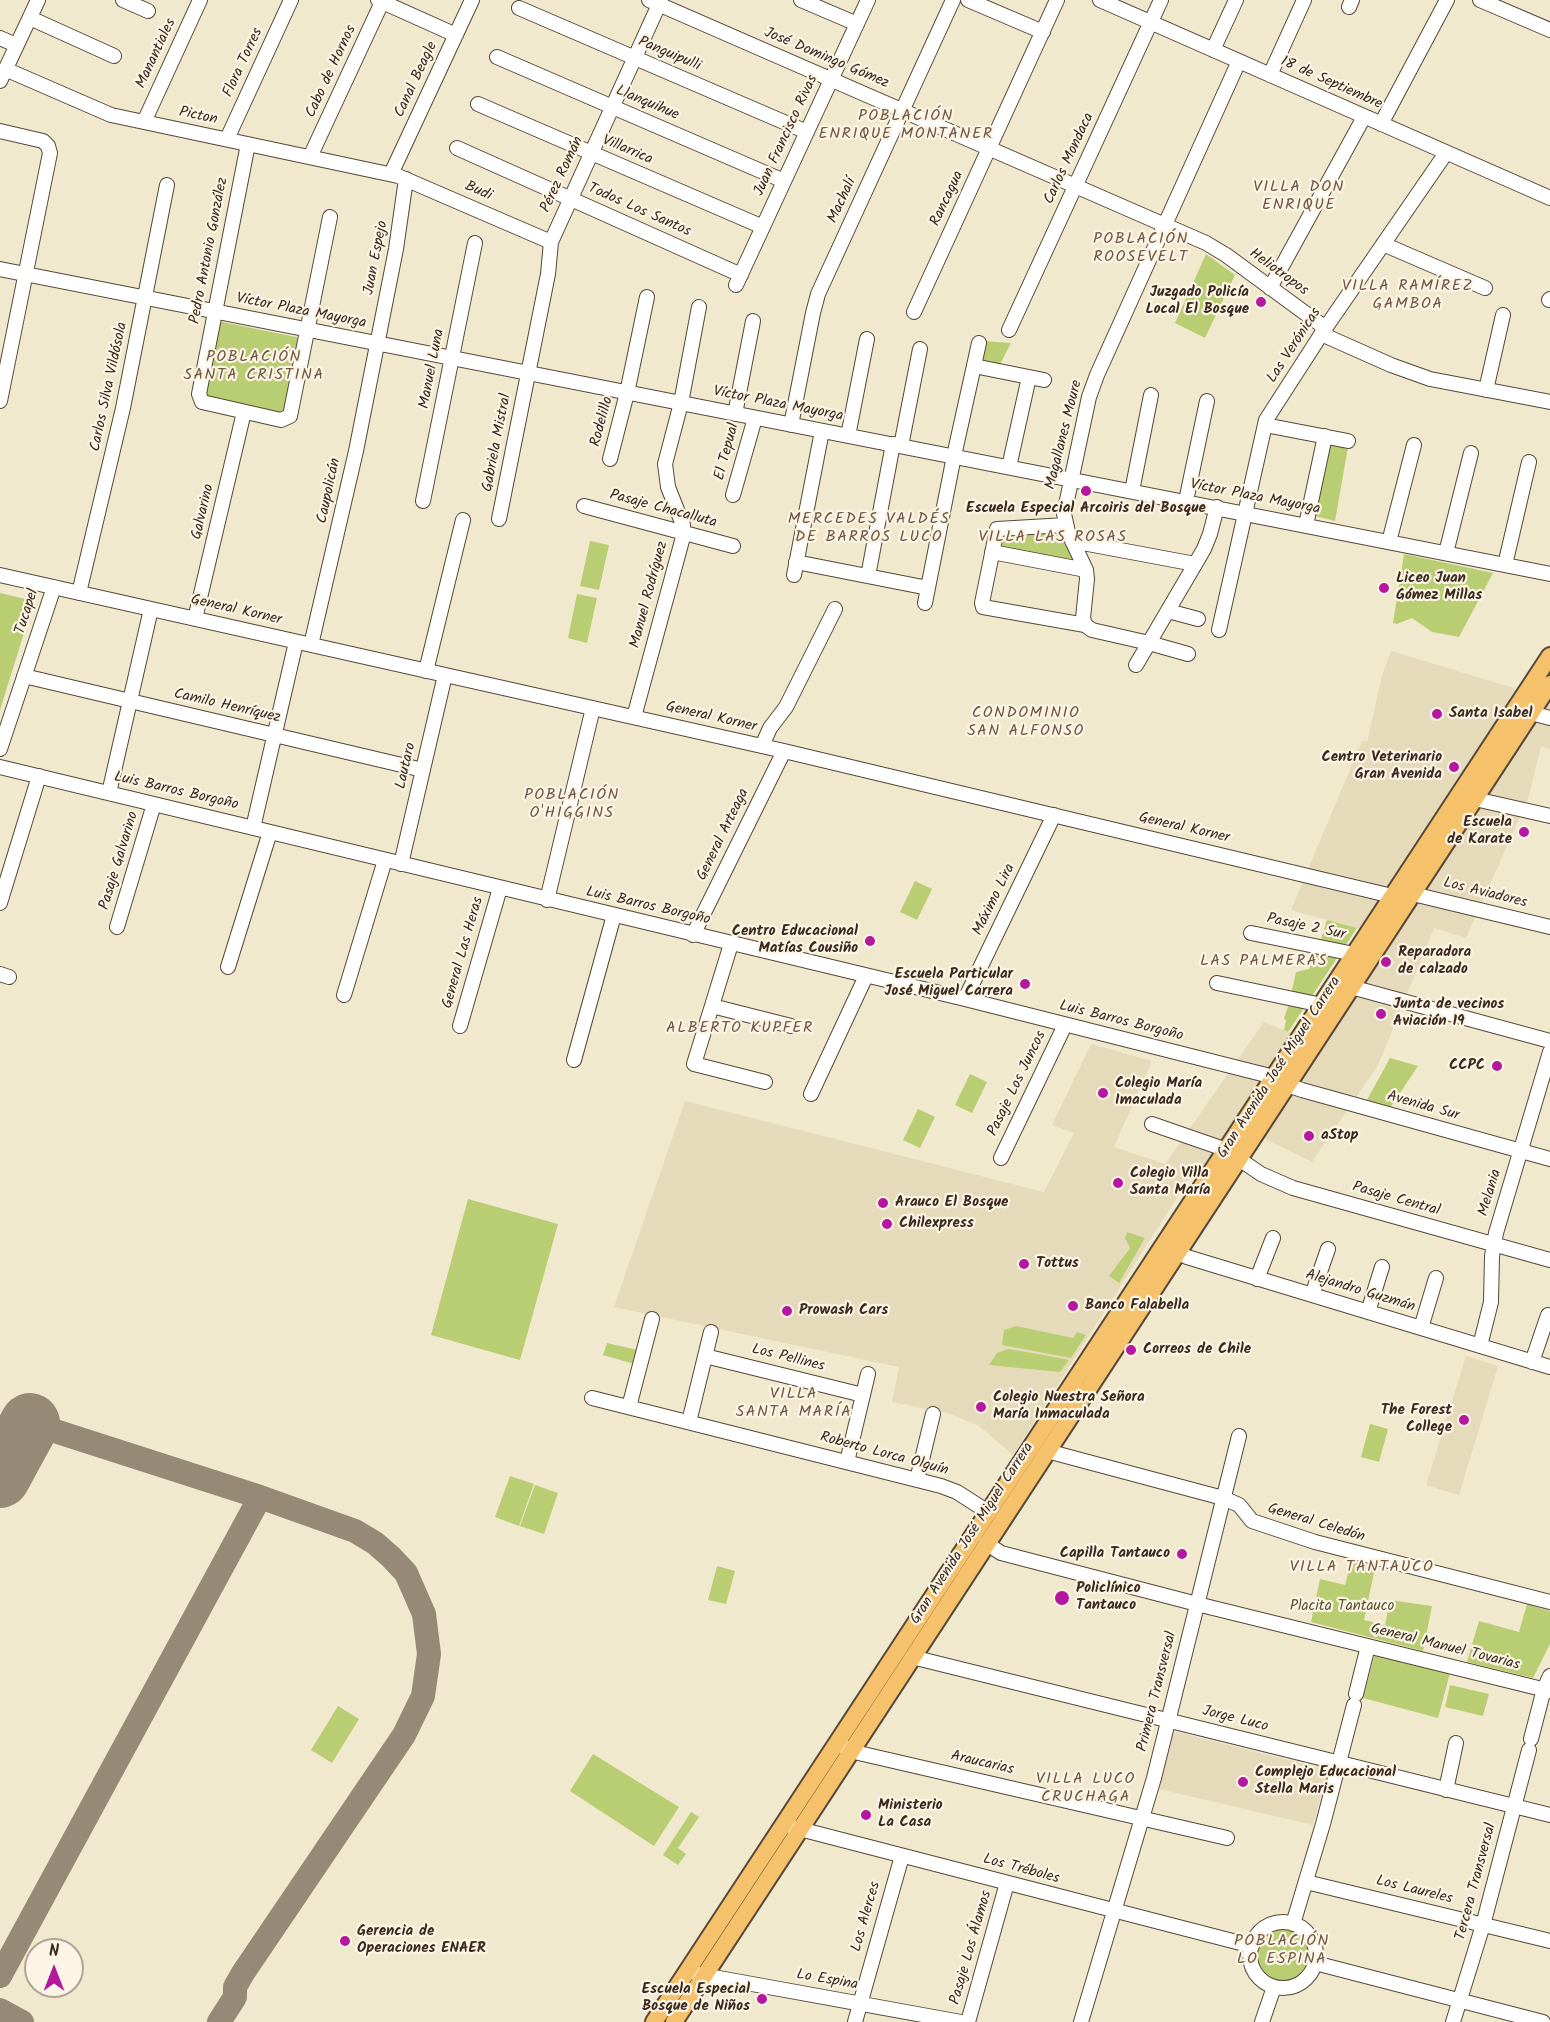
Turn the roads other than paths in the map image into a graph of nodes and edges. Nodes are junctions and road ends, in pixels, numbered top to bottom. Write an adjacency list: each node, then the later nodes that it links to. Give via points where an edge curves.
1 (38, 0): 21 (street)
2 (123, 0): 20 (street)
3 (200, 0): 41 (street, Manantiales)
4 (291, 0): 45 (street, Flora Torres)
5 (472, 0): 26 (street, Canal Beagle)
6 (801, 0): 23 (street)
7 (868, 0): 23 (street, Juan Francisco Rivas)
8 (953, 0): 39 (street, Machalí)
9 (968, 0): 25 (street)
10 (1057, 0): 25 (street, Rancagua)
11 (1100, 0): 22 (street, 18 de Septiembre)
12 (1161, 0): 22 (street, Carlos Mondaca)
13 (1236, 0): 29 (street)
14 (1304, 0): 35 (street)
15 (1447, 0): 42 (street)
16 (1480, 0): 24 (street)
17 (381, 1): 26 (street); 51 (street, Cabo de Hornos)
18 (656, 1): 32 (street, Pérez Román); 36 (street, José Domingo Gómez)
19 (519, 8): 32 (street, Panguipulli)
20 (148, 11)
21 (30, 18): 28 (street); 30 (street)
22 (1150, 22): 29 (street, 18 de Septiembre); 56 (street, Carlos Mondaca)
23 (856, 24): 36 (street, Juan Francisco Rivas)
24 (1550, 30)
25 (1043, 32): 48 (street, Rancagua)
26 (456, 35): 52 (street, Canal Beagle)
27 (0, 38): 28 (street)
28 (16, 45): 34 (street)
29 (1213, 50): 33 (street, 18 de Septiembre)
30 (114, 56)
31 (497, 57): 38 (street, Llanquihue)
32 (635, 58): 38 (street, Pérez Román); 44 (street, Panguipulli)
33 (1239, 62): 35 (street, 18 de Septiembre); 60 (street, Magallanes Moure)
34 (3, 75): 41 (street, Picton, via 105,113)
35 (1270, 75): 40 (street, 18 de Septiembre)
36 (831, 79): 39 (street, José Domingo Gómez); 44 (street, Juan Francisco Rivas)
37 (478, 104): 49 (street, Villarrica)
38 (612, 107): 49 (street, Pérez Román); 54 (street, Llanquihue)
39 (902, 110): 48 (street, José Domingo Gómez); 100 (street, Machalí, via 816,301)
40 (1364, 117): 42 (street, 18 de Septiembre); 68 (street)
41 (144, 122): 45 (street, Picton)
42 (1381, 124): 50 (street, 18 de Septiembre)
43 (0, 131): 66 (street, via 40,140 48,146)
44 (807, 132): 54 (street, Juan Francisco Rivas)
45 (227, 139): 46 (street, Picton)
46 (248, 144): 51 (street, Picton); 73 (street, Pedro Antonio González)
47 (457, 148): 58 (street, Todos Los Santos)
48 (990, 148): 56 (street, Heliotropos); 74 (street, Rancagua)
49 (591, 153): 58 (street, Pérez Román); 61 (street, Villarrica)
50 (1446, 153): 57 (street, 18 de Septiembre); 64 (street, Las Verónicas)
51 (310, 157): 52 (street, Picton)
52 (392, 174): 53 (street, Budi)
53 (406, 179): 62 (street, Budi); 81 (street, Juan Espejo)
54 (784, 181): 61 (street, Juan Francisco Rivas)
55 (167, 185): 70 (street, Carlos Silva Vildósola)
56 (1077, 185): 60 (street, Heliotropos); 78 (street, Carlos Mondaca)
57 (1550, 198)
58 (571, 199): 62 (street, Pérez Román); 67 (street, Todos Los Santos)
59 (330, 217): 77 (street)
60 (1165, 225): 68 (street, Heliotropos, via 1213,246); 112 (street, Magallanes Moure, via 1097,375)
61 (763, 227): 67 (street, Juan Francisco Rivas)
62 (551, 242): 86 (street, Pérez Román)
63 (475, 243): 84 (street, Manuel Luna)
64 (1383, 244): 69 (street); 79 (street, Las Verónicas)
65 (0, 269): 66 (street, Víctor Plaza Mayorga)
66 (26, 274): 70 (street, Víctor Plaza Mayorga); 92 (street)
67 (739, 280)
68 (1270, 288): 79 (street, Heliotropos)
69 (1485, 288)
70 (145, 297): 73 (street, Víctor Plaza Mayorga); 138 (street, Carlos Silva Vildósola, via 112,460)
71 (646, 297): 90 (street, Rodelillo)
72 (699, 307): 95 (street, Manuel Rodríguez)
73 (215, 311): 77 (street, Víctor Plaza Mayorga); 96 (street, Pedro Antonio González, via 200,400)
74 (914, 312)
75 (1503, 315): 89 (street)
76 (753, 321): 97 (street)
77 (308, 330): 81 (street, Víctor Plaza Mayorga); 96 (street, via 288,419)
78 (1009, 330)
79 (1324, 330): 89 (street, Heliotropos, via 1328,337 1406,371); 99 (street, Las Verónicas)
80 (867, 339): 102 (street)
81 (377, 343): 84 (street, Víctor Plaza Mayorga); 149 (street, Caupolicán)
82 (979, 343): 85 (street)
83 (920, 349): 105 (street)
84 (453, 358): 86 (street, Víctor Plaza Mayorga); 115 (street, Manuel Luna)
85 (974, 366): 87 (street); 108 (street)
86 (528, 373): 90 (street, Víctor Plaza Mayorga); 120 (street, Gabriela Mistral)
87 (1029, 377): 88 (street); 111 (street)
88 (1044, 380)
89 (1486, 390): 94 (street, Heliotropos)
90 (627, 393): 95 (street, Víctor Plaza Mayorga); 109 (street, Rodelillo)
91 (1151, 395): 113 (street)
92 (0, 401)
93 (1207, 401): 116 (street)
94 (1550, 402)
95 (681, 403): 97 (street, Víctor Plaza Mayorga); 124 (street, Manuel Rodríguez, via 665,472)
96 (244, 412): 143 (street, Galvarino)
97 (735, 414): 98 (street, Víctor Plaza Mayorga)
98 (755, 418): 100 (street, Víctor Plaza Mayorga); 114 (street, El Tepual)
99 (1265, 424): 103 (street); 119 (street, Las Verónicas)
100 (791, 425): 101 (street, Víctor Plaza Mayorga)
101 (822, 431): 102 (street, Víctor Plaza Mayorga); 135 (street, via 795,569)
102 (848, 436): 105 (street, Víctor Plaza Mayorga)
103 (1325, 436): 104 (street); 123 (street)
104 (1348, 441)
105 (893, 444): 108 (street, Víctor Plaza Mayorga); 135 (street)
106 (1414, 445): 126 (street)
107 (1471, 453): 129 (street)
108 (954, 456): 111 (street, Víctor Plaza Mayorga); 137 (street)
109 (610, 459)
110 (1529, 462): 131 (street)
111 (1009, 467): 112 (street, Víctor Plaza Mayorga)
112 (1070, 479): 113 (street, Víctor Plaza Mayorga); 122 (street, Magallanes Moure, via 1064,510)
113 (1132, 491): 116 (street, Víctor Plaza Mayorga)
114 (734, 495)
115 (423, 501)
116 (1186, 501): 118 (street, Víctor Plaza Mayorga)
117 (584, 506): 124 (street, Pasaje Chacalluta)
118 (1217, 507): 119 (street, Víctor Plaza Mayorga); 130 (street, via 1208,539)
119 (1246, 513): 123 (street, Víctor Plaza Mayorga); 146 (street, Las Verónicas)
120 (499, 519)
121 (463, 520): 153 (street)
122 (1066, 525): 125 (street, Magallanes Moure); 128 (street, via 997,529)
123 (1306, 525): 126 (street, Víctor Plaza Mayorga)
124 (684, 533): 127 (street, Pasaje Chacalluta); 161 (street, Manuel Rodríguez)
125 (1072, 541): 130 (street); 132 (street, Magallanes Moure)
126 (1389, 542): 129 (street, Víctor Plaza Mayorga)
127 (733, 546)
128 (992, 552): 132 (street); 145 (street, via 983,607)
129 (1446, 553): 131 (street, Víctor Plaza Mayorga)
130 (1195, 564): 142 (street)
131 (1505, 565): 133 (street, Víctor Plaza Mayorga)
132 (1086, 570): 145 (street, Magallanes Moure)
133 (1550, 574)
134 (0, 575): 136 (street, General Korner)
135 (864, 575): 137 (street)
136 (54, 587): 138 (street, General Korner); 155 (street, Tucapel)
137 (928, 588): 139 (street)
138 (79, 593): 140 (street, General Korner)
139 (925, 603)
140 (151, 609): 143 (street, General Korner); 158 (street)
141 (835, 609): 164 (street)
142 (1168, 611): 144 (street); 148 (street)
143 (195, 619): 147 (street, General Korner)
144 (1198, 619)
145 (1085, 626): 148 (street)
146 (1219, 630)
147 (296, 642): 149 (street, General Korner); 163 (street)
148 (1149, 642): 150 (street); 152 (street)
149 (311, 645): 153 (street, General Korner)
150 (1188, 654)
151 (1550, 656): 157 (main road, Gran Avenida José Miguel Carrera)
152 (1136, 665)
153 (426, 671): 154 (street, General Korner)
154 (445, 675): 159 (street, General Korner); 168 (street, Lautaro)
155 (24, 676): 158 (street, Camilo Henríquez); 165 (street, Tucapel)
156 (1550, 684): 160 (main road, Gran Avenida José Miguel Carrera)
157 (1524, 696): 160 (main road); 181 (main road, Gran Avenida José Miguel Carrera)
158 (130, 701): 163 (street, Camilo Henríquez); 170 (street)
159 (593, 708): 161 (street, General Korner); 182 (street)
160 (1531, 713): 162 (street); 171 (main road, Gran Avenida José Miguel Carrera)
161 (634, 717): 164 (street, General Korner)
162 (1550, 718)
163 (275, 735): 168 (street, Camilo Henríquez); 175 (street)
164 (762, 746): 166 (street, General Korner)
165 (0, 749)
166 (784, 751): 173 (street, General Korner); 188 (street, General Arteaga)
167 (0, 767): 169 (street, Luis Barros Borgoño)
168 (423, 770): 178 (street, Lautaro)
169 (39, 776): 170 (street, Luis Barros Borgoño); 183 (street)
170 (109, 793): 172 (street, Luis Barros Borgoño)
171 (1474, 799): 174 (street); 180 (main road, Gran Avenida José Miguel Carrera)
172 (154, 804): 175 (street, Luis Barros Borgoño); 185 (street, Pasaje Galvarino)
173 (1054, 815): 181 (street, General Korner); 196 (street, Máximo Lira)
174 (1550, 816)
175 (253, 828): 176 (street, Luis Barros Borgoño)
176 (270, 832): 177 (street, Luis Barros Borgoño); 191 (street)
177 (385, 860): 178 (street, Luis Barros Borgoño); 195 (street)
178 (402, 864): 179 (street, Luis Barros Borgoño)
179 (500, 888): 182 (street, Luis Barros Borgoño); 200 (street, General Las Heras)
180 (1413, 894): 181 (street, General Korner); 186 (street, Los Aviadores); 194 (main road, Gran Avenida José Miguel Carrera)
181 (1392, 896): 190 (main road, Gran Avenida José Miguel Carrera)
182 (547, 900): 184 (street, Luis Barros Borgoño)
183 (0, 903)
184 (614, 915): 188 (street, Luis Barros Borgoño); 204 (street)
185 (117, 927)
186 (1550, 927)
187 (1251, 933): 190 (street, Pasaje 2 Sur)
188 (693, 934): 189 (street, Luis Barros Borgoño)
189 (731, 944): 192 (street, Luis Barros Borgoño); 198 (street)
190 (1354, 954): 194 (main road, Gran Avenida José Miguel Carrera)
191 (228, 968)
192 (866, 976): 196 (street, Luis Barros Borgoño); 207 (street)
193 (1217, 983): 197 (street)
194 (1344, 983): 197 (main road, Gran Avenida José Miguel Carrera); 202 (street); 205 (main road, Gran Avenida José Miguel Carrera)
195 (344, 995)
196 (965, 999): 199 (street, Luis Barros Borgoño)
197 (1322, 1005): 205 (main road, Gran Avenida José Miguel Carrera)
198 (712, 1006): 201 (street); 206 (street, via 694,1064)
199 (1065, 1025): 205 (street, Luis Barros Borgoño); 211 (street, Pasaje Los Juncos)
200 (460, 1026)
201 (791, 1026)
202 (1550, 1041)
203 (1550, 1052): 209 (street, Melania)
204 (574, 1060)
205 (1280, 1081): 209 (street, Avenida Sur); 210 (main road, Gran Avenida José Miguel Carrera)
206 (765, 1082)
207 (811, 1094)
208 (1152, 1124): 210 (street, Pasaje Central)
209 (1520, 1151): 212 (street, Avenida Sur); 214 (street, Melania)
210 (1233, 1154): 214 (street, Pasaje Central, via 1261,1174 1293,1188); 215 (main road, Gran Avenida José Miguel Carrera)
211 (1001, 1158)
212 (1550, 1159)
213 (1273, 1238): 219 (street)
214 (1494, 1245): 217 (street, Pasaje Central); 227 (street, Melania, via 1490,1310)
215 (1170, 1249): 219 (street, Alejandro Guzmán); 238 (main road, Gran Avenida José Miguel Carrera); 242 (main road, Gran Avenida José Miguel Carrera)
216 (1328, 1249): 221 (street)
217 (1550, 1260)
218 (1382, 1267): 222 (street)
219 (1257, 1278): 221 (street, Alejandro Guzmán)
220 (1436, 1278): 225 (street)
221 (1312, 1295): 222 (street, Alejandro Guzmán)
222 (1368, 1312): 225 (street, Alejandro Guzmán)
223 (1548, 1315): 229 (street)
224 (652, 1319): 234 (street)
225 (1421, 1328): 227 (street, Alejandro Guzmán)
226 (711, 1332): 228 (street)
227 (1480, 1346): 229 (street, Alejandro Guzmán)
228 (705, 1356): 232 (street, Los Pellines); 236 (street)
229 (1532, 1362): 230 (street, Alejandro Guzmán)
230 (1550, 1367)
231 (868, 1374): 232 (street)
232 (863, 1395): 239 (street)
233 (592, 1398): 234 (street, Roberto Lorca Olguín)
234 (629, 1407): 236 (street, Roberto Lorca Olguín)
235 (933, 1414): 240 (street)
236 (690, 1422): 239 (street, Roberto Lorca Olguín)
237 (1239, 1436): 241 (street, Primera Transversal)
238 (1047, 1451): 241 (street, General Celedón); 243 (main road, Gran Avenida José Miguel Carrera)
239 (847, 1462): 240 (street, Roberto Lorca Olguín)
240 (917, 1480): 242 (street, Roberto Lorca Olguín, via 951,1489)
241 (1223, 1498): 244 (street, General Celedón, via 1239,1505 1252,1521 1267,1527); 245 (street, Primera Transversal)
242 (988, 1512): 252 (main road, Gran Avenida José Miguel Carrera)
243 (986, 1543): 245 (street, General Manuel Tovarias, via 1009,1555); 247 (main road, Gran Avenida José Miguel Carrera)
244 (1550, 1602)
245 (1197, 1604): 246 (street, General Manuel Tovarias); 250 (street, Primera Transversal)
246 (1368, 1646): 249 (street, General Manuel Tovarias); 253 (street)
247 (912, 1657): 250 (street, Jorge Luco); 252 (main road, Gran Avenida José Miguel Carrera)
248 (1550, 1676): 249 (street, Tercera Transversal)
249 (1547, 1690): 255 (street, Tercera Transversal)
250 (1168, 1720): 253 (street, Jorge Luco); 257 (street, Primera Transversal)
251 (1455, 1743): 254 (street)
252 (843, 1746): 257 (street, Araucarias); 258 (main road, Gran Avenida José Miguel Carrera)
253 (1339, 1763): 254 (street, Jorge Luco); 261 (street)
254 (1446, 1790): 255 (street, Jorge Luco)
255 (1514, 1806): 256 (street, Jorge Luco); 265 (street, Tercera Transversal)
256 (1550, 1815)
257 (1142, 1818): 259 (street, Araucarias); 263 (street, Primera Transversal)
258 (790, 1827): 260 (street, Los Tréboles); 269 (main road, Gran Avenida José Miguel Carrera); 270 (main road, Gran Avenida José Miguel Carrera)
259 (1227, 1838)
260 (902, 1856): 262 (street, Los Tréboles); 273 (street, Los Alerces)
261 (1306, 1882): 264 (street); 265 (street, Los Laureles)
262 (1007, 1883): 263 (street, Los Tréboles); 278 (street, Pasaje Los Álamos)
263 (1115, 1911): 267 (street, Los Tréboles); 279 (street, Primera Transversal)
264 (1293, 1924): 267 (street, via 1268,1926); 268 (street, via 1312,1939)
265 (1483, 1925): 266 (street, Los Laureles); 272 (street, Tercera Transversal)
266 (1550, 1941)
267 (1252, 1946): 271 (street, via 1250,1958 1256,1974)
268 (1315, 1963): 271 (street, via 1300,1984); 272 (street)
269 (687, 1972): 270 (street, Lo Espina); 274 (main road, Gran Avenida José Miguel Carrera)
270 (704, 1976): 273 (street, Lo Espina); 275 (main road, Gran Avenida José Miguel Carrera)
271 (1274, 1987): 280 (street)
272 (1460, 2000): 281 (street, Tercera Transversal); 282 (street)
273 (860, 2004): 276 (street, Los Alerces); 277 (street, Lo Espina)
274 (654, 2022)
275 (674, 2022)
276 (855, 2022)
277 (961, 2022)
278 (968, 2022)
279 (1081, 2022)
280 (1262, 2022)
281 (1453, 2022)
282 (1542, 2022)

